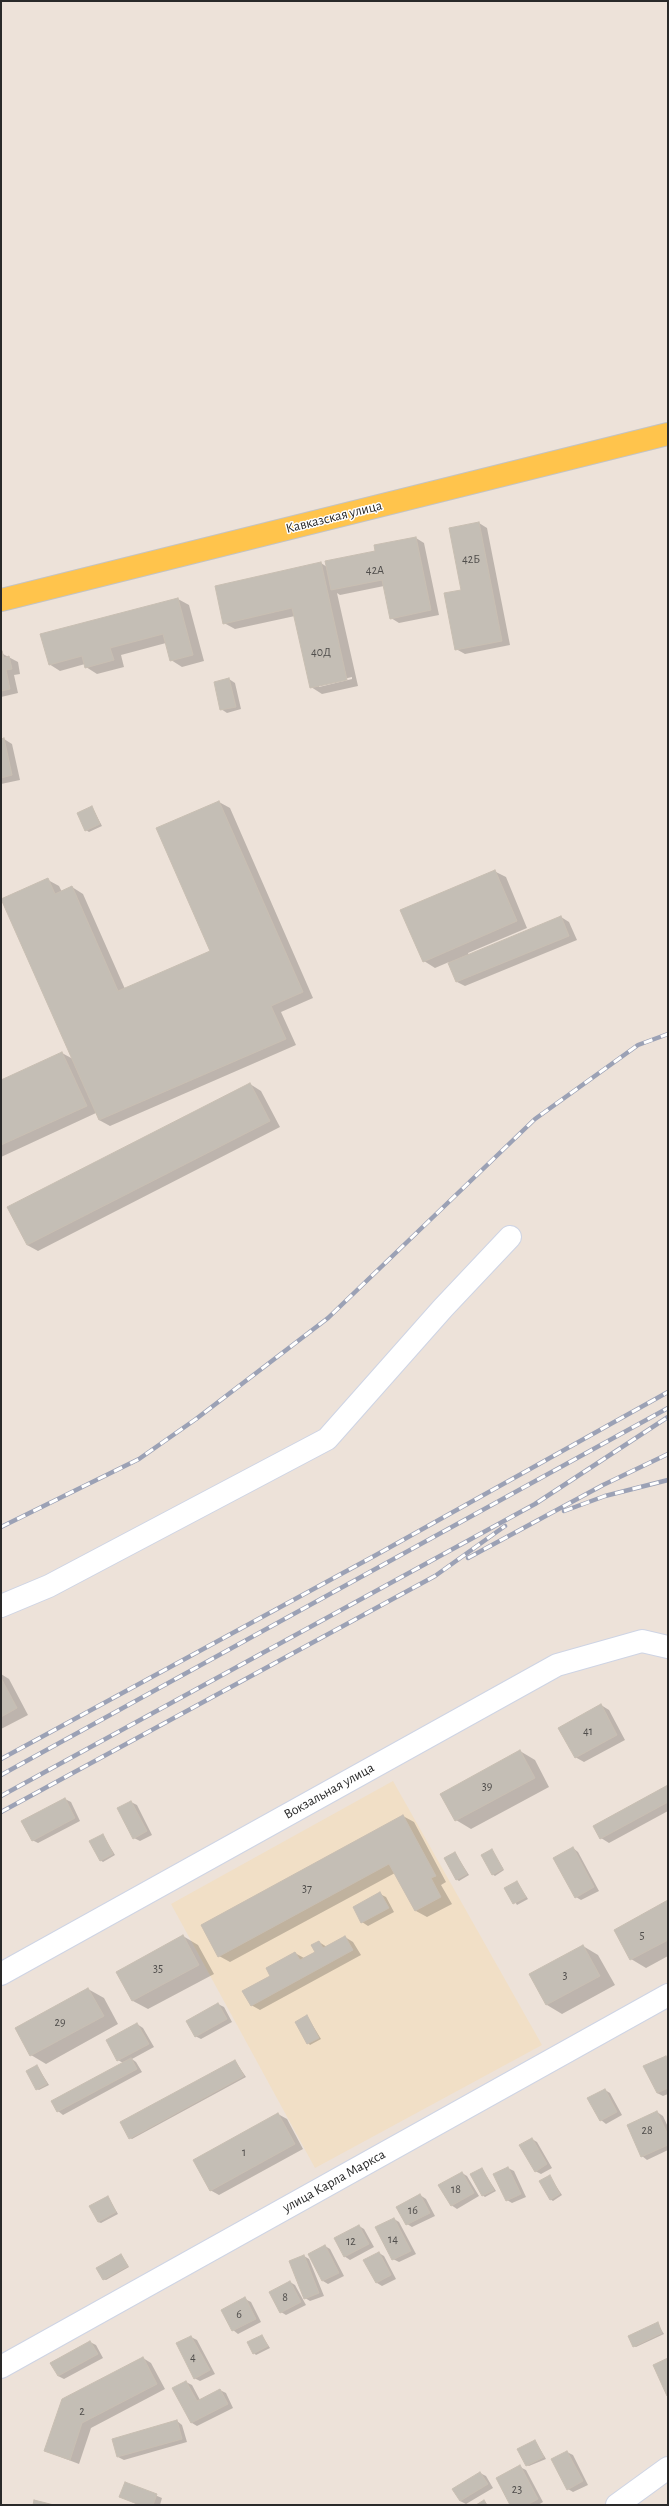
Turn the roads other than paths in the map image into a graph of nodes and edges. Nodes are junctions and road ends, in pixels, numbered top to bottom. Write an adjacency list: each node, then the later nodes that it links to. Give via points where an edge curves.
1 (668, 434): 2 (main road, Кавказская улица)
2 (1, 600)
3 (510, 1237): 4 (street, via 327,1439 49,1586)
4 (1, 1606)
5 (668, 1647): 6 (street, Вокзальная улица, via 642,1641 557,1665)
6 (1, 1974)
7 (668, 1995): 8 (street, улица Карла Маркса)
8 (1, 2367)
9 (668, 2468): 10 (street)
10 (617, 2505)

